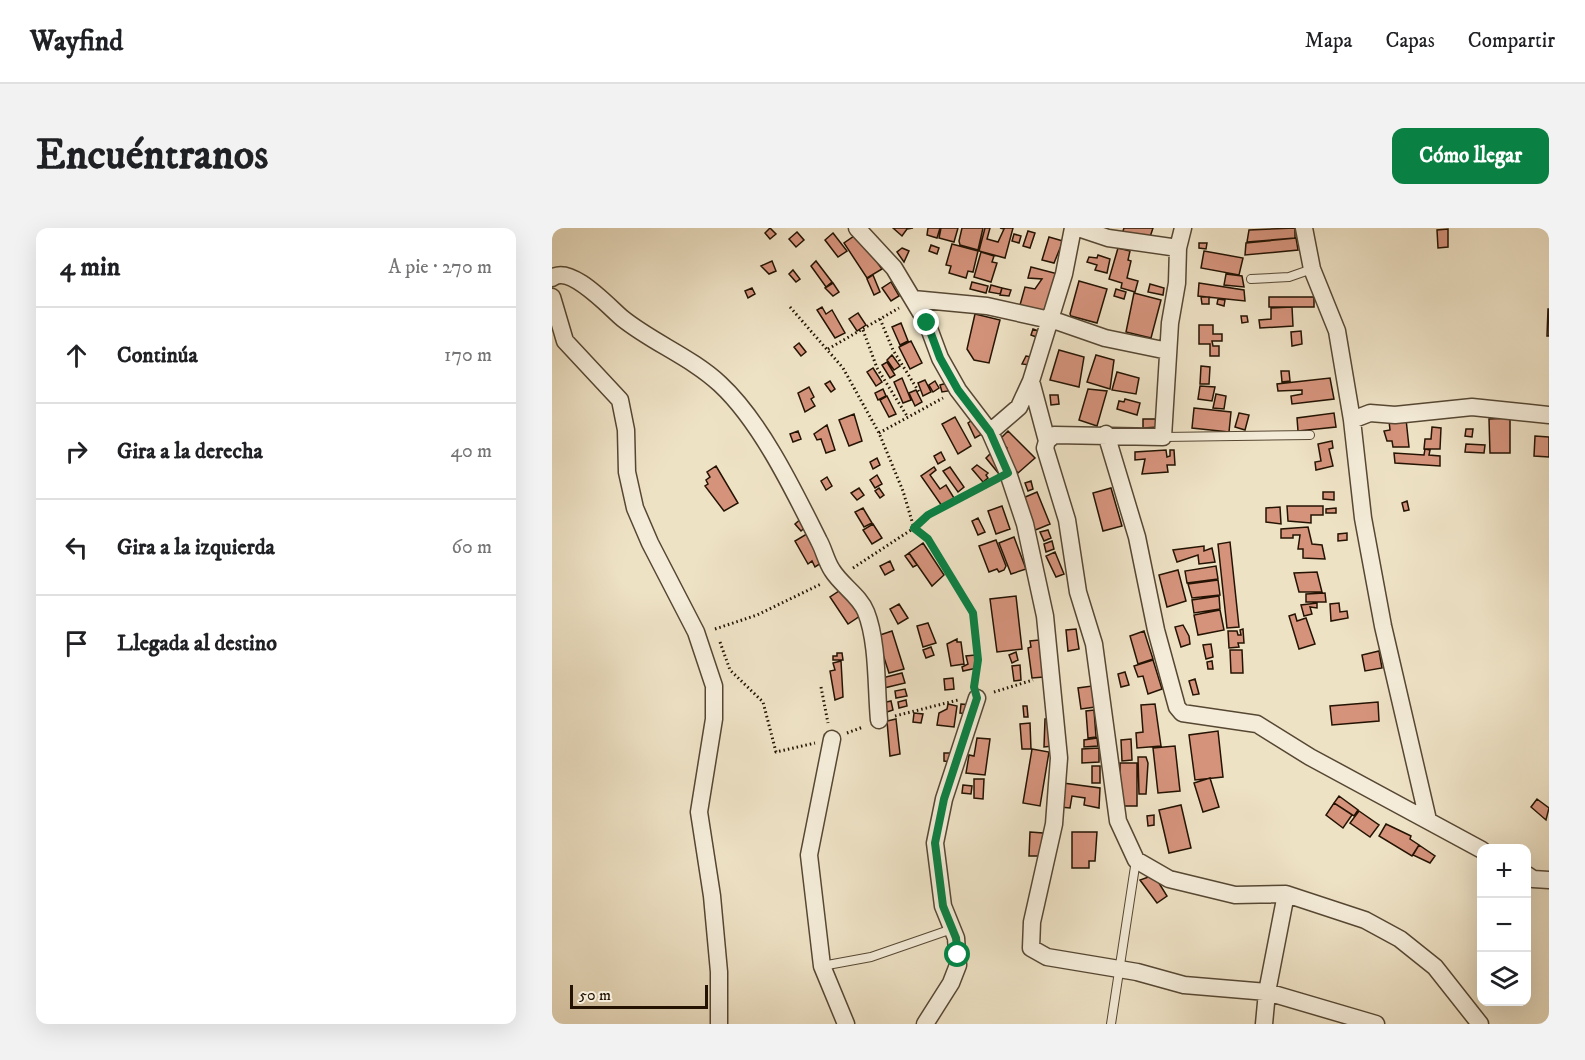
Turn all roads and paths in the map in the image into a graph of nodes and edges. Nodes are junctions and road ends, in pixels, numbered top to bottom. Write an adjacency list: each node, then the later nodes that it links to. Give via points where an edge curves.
1 (856, 228): 11 (street, via 894,268)
2 (1073, 228): 15 (street)
3 (1078, 228): 6 (street, via 1107,238)
4 (1183, 228): 6 (street)
5 (1304, 228): 7 (street)
6 (1178, 248): 18 (street, via 1178,283)
7 (1312, 269): 9 (lane, via 1289,278); 24 (street, via 1337,331)
8 (552, 278): 34 (street, via 566,275 596,293 623,318 720,385 755,423)
9 (1251, 279)
10 (552, 297): 36 (street, via 565,341 620,400 635,508)
11 (913, 299): 15 (street, via 965,302); 25 (street, via 958,390)
12 (790, 307): 17 (path)
13 (888, 314): 14 (path)
14 (880, 319): 16 (path); 20 (path, via 893,350)
15 (1051, 322): 18 (street); 19 (street)
16 (863, 330): 17 (path); 23 (path, via 877,368)
17 (828, 349): 26 (path)
18 (1168, 351): 29 (street)
19 (1031, 381): 25 (street, via 1019,407); 30 (street)
20 (919, 392)
21 (926, 408): 23 (path)
22 (1549, 415): 24 (street, via 1472,407 1395,415 1370,413)
23 (907, 416): 26 (path)
24 (1352, 420): 44 (street, via 1363,518 1383,626)
25 (990, 432): 31 (street)
26 (879, 433): 32 (path)
27 (1106, 434): 29 (street); 30 (street, via 1054,435); 44 (street, via 1137,537 1156,630 1182,713 1257,724)
28 (1310, 435): 29 (lane)
29 (1163, 437)
30 (1047, 441): 46 (street, via 1045,448 1066,520 1078,592 1094,644 1118,821)
31 (1008, 473): 32 (path, via 928,515); 52 (street, via 1025,524 1045,616 1059,758 1054,824 1032,921 1031,948 1047,957)
32 (914, 528): 33 (path); 39 (path, via 928,539 973,613)
33 (856, 567)
34 (836, 576): 35 (path, via 758,615); 42 (street, via 866,610)
35 (715, 629): 36 (path); 43 (path, via 729,670 763,702 776,752)
36 (696, 633): 54 (street, via 710,671 715,701 699,812 713,907)
37 (1032, 680): 39 (path)
38 (821, 687): 43 (path)
39 (977, 698): 50 (street, via 944,799 935,843 943,906)
40 (960, 700): 41 (path)
41 (902, 715)
42 (879, 720): 43 (path)
43 (831, 739): 51 (street, via 809,855)
44 (1428, 820): 45 (street)
45 (1477, 847)
46 (1136, 860): 49 (street, via 1169,879 1235,895); 52 (lane)
47 (1531, 878): 48 (street)
48 (1549, 880)
49 (1286, 894): 53 (street); 60 (street, via 1346,913 1400,939 1452,985)
50 (952, 929): 51 (lane, via 871,957); 56 (street, via 958,955 955,974)
51 (822, 966): 55 (street)
52 (1119, 969): 53 (street, via 1184,985); 57 (lane)
53 (1267, 992): 58 (street); 59 (street)
54 (719, 1024)
55 (846, 1024)
56 (925, 1024)
57 (1111, 1024)
58 (1264, 1024)
59 (1376, 1024)
60 (1480, 1024)

